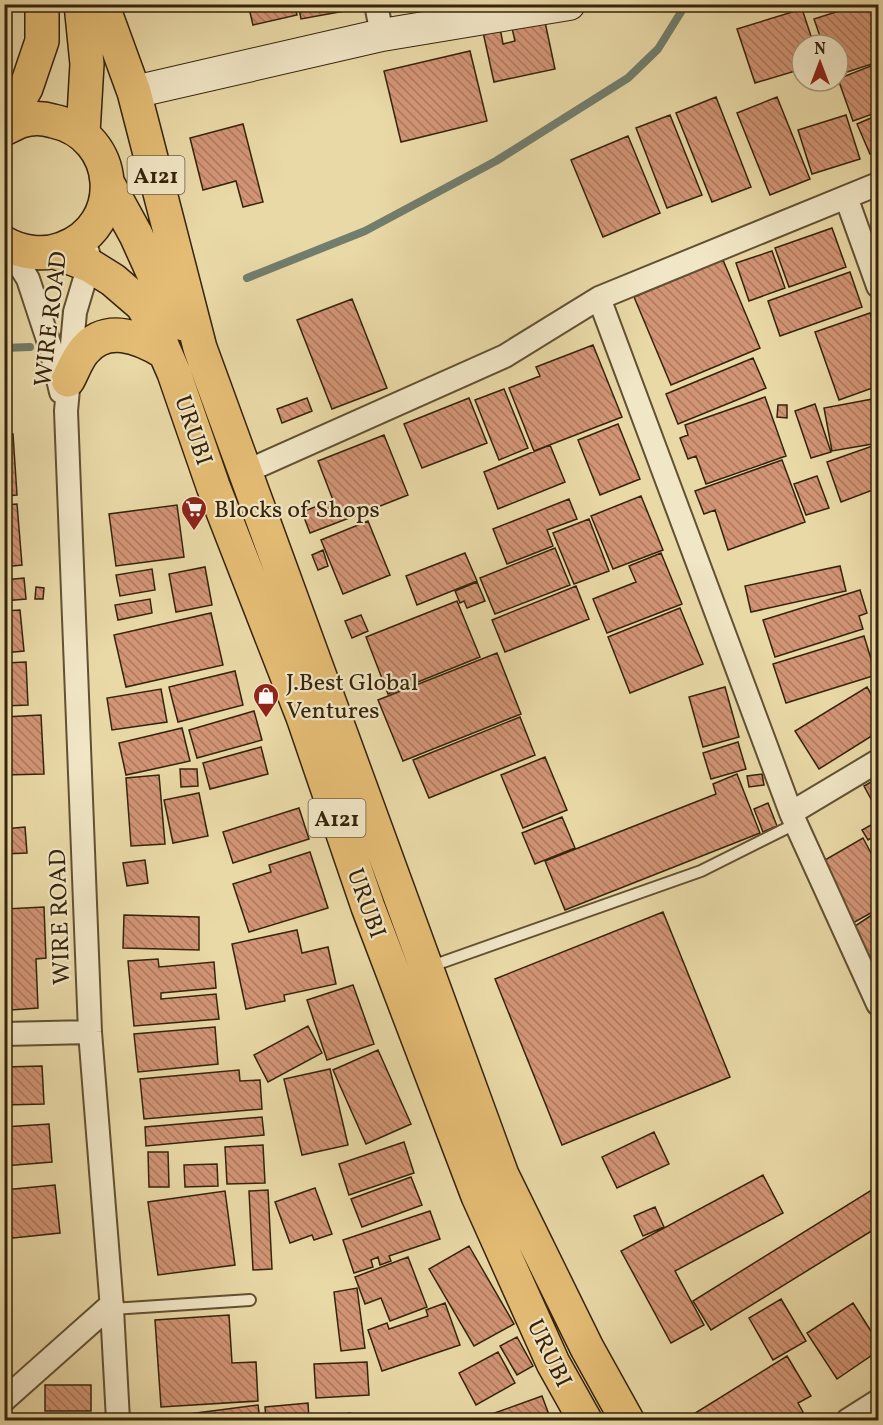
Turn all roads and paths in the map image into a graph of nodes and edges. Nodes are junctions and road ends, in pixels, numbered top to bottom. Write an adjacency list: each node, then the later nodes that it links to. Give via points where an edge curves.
1 (42, 4): 8 (highway, via 42,41 26,88)
2 (81, 4): 9 (highway, via 87,64)
3 (102, 4): 7 (highway, A121)
4 (376, 4): 6 (street)
5 (569, 4): 6 (street)
6 (382, 35): 7 (street)
7 (134, 92): 17 (highway, A121)
8 (4, 128): 9 (highway, via 44,119)
9 (83, 133): 10 (highway, A121, via 105,165)
10 (108, 184): 14 (highway, A121, via 106,203); 17 (highway, A121, via 155,277)
11 (879, 184): 12 (street)
12 (846, 197): 15 (street); 16 (street)
13 (6, 244): 14 (highway, URUBI / A121, via 39,253); 19 (street, WIRE ROAD, via 28,279)
14 (88, 250): 18 (highway, URUBI / A121, via 113,280 142,305); 19 (street, WIRE ROAD, via 75,312)
15 (879, 286)
16 (598, 298): 20 (street, via 506,356); 22 (street)
17 (200, 348): 20 (highway, URUBI / A121)
18 (164, 352): 19 (highway, via 129,336 96,339 83,352); 32 (highway, URUBI / A121, via 303,717 368,907 478,1196 553,1363)
19 (67, 395): 25 (street, WIRE ROAD)
20 (245, 472): 23 (highway, URUBI / A121)
21 (879, 762): 22 (street)
22 (793, 819): 23 (lane, via 701,871); 24 (street)
23 (426, 968): 33 (highway, URUBI / A121, via 501,1175)
24 (879, 1004)
25 (90, 1032): 26 (street); 28 (street, WIRE ROAD)
26 (4, 1034)
27 (250, 1300): 28 (lane)
28 (112, 1306): 29 (street); 31 (street, WIRE ROAD)
29 (4, 1400)
30 (879, 1401): 34 (street)
31 (118, 1420)
32 (585, 1420)
33 (627, 1420)
34 (848, 1420)

